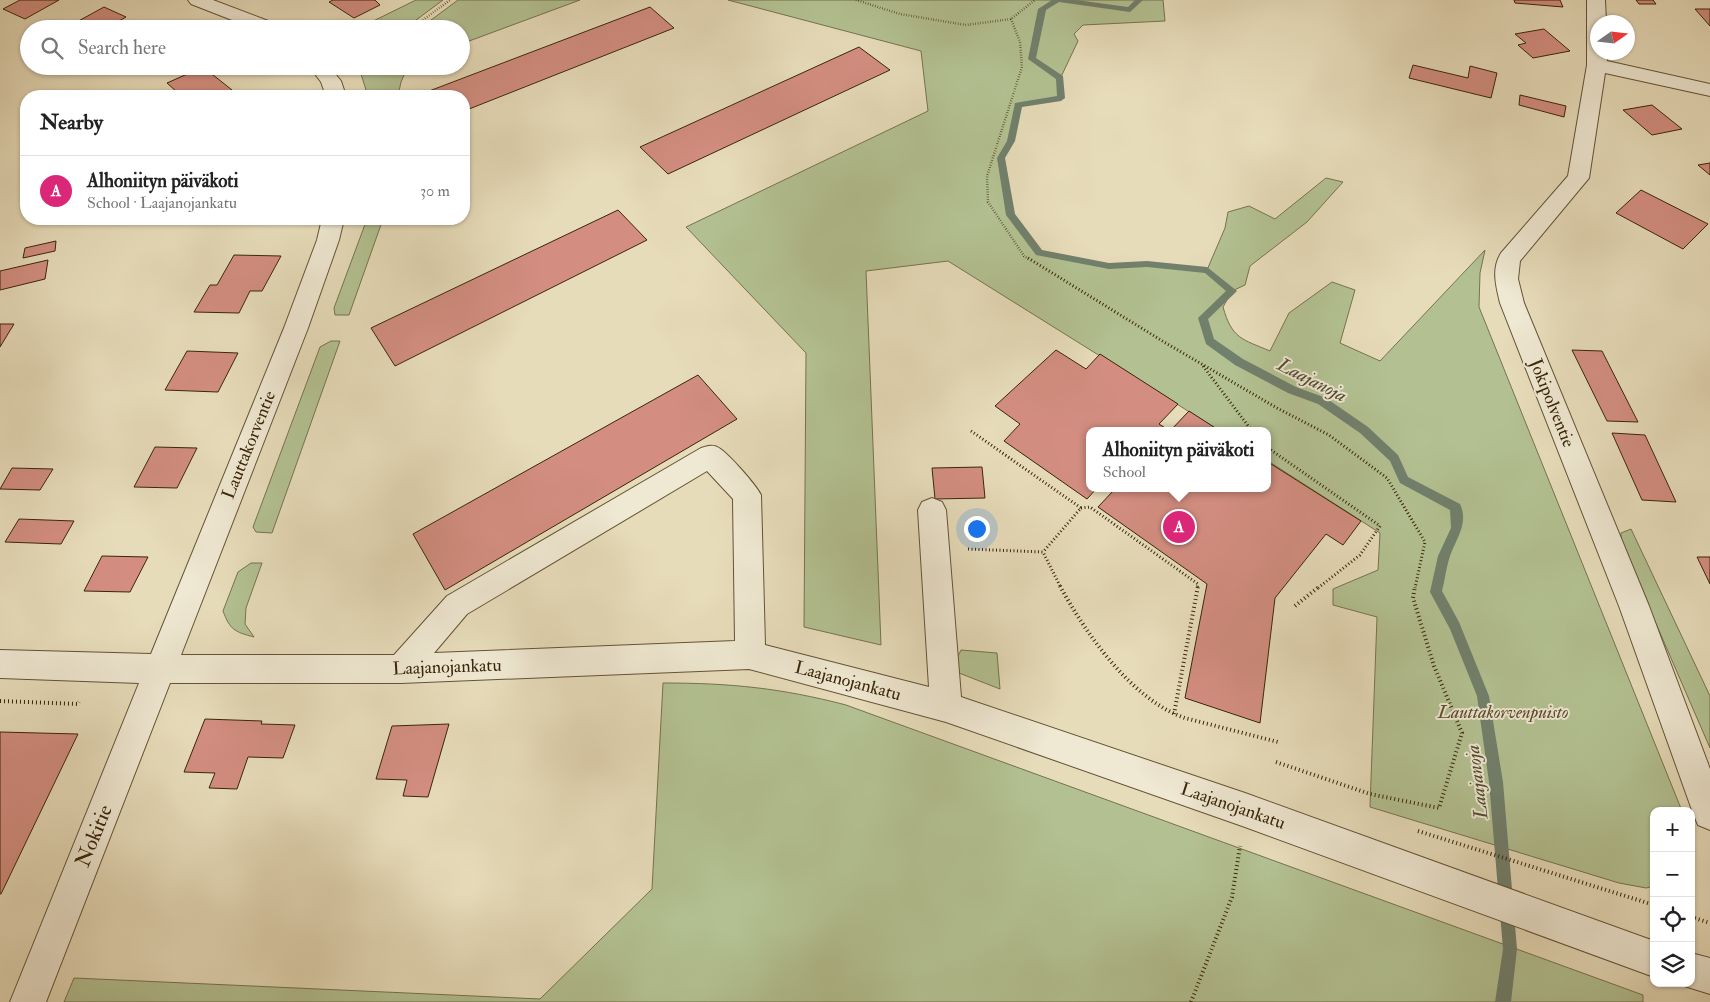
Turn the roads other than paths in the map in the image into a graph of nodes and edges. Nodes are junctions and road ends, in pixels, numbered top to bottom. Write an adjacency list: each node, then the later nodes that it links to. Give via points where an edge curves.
1 (197, 0): 3 (street)
2 (1596, 0): 4 (street, Jokipolventie)
3 (249, 20)
4 (1597, 65): 7 (street); 15 (street, Jokipolventie, via 1578,178 1509,259 1506,279 1512,303 1634,606)
5 (327, 75): 6 (street)
6 (334, 90)
7 (1710, 90)
8 (332, 225): 12 (street, Lauttakorventie, via 296,328)
9 (932, 510): 14 (street)
10 (749, 654): 13 (street, Laajanojankatu); 13 (street, via 747,495 710,456 457,605); 14 (street, Laajanojankatu)
11 (0, 664): 12 (street, Laajanojankatu)
12 (160, 669): 13 (street, Laajanojankatu); 19 (street, Nokitie)
13 (401, 669)
14 (946, 707): 16 (street, Laajanojankatu, via 1245,810)
15 (1710, 813)
16 (1650, 958)
17 (1695, 972): 18 (street)
18 (1710, 976)
19 (28, 1002)

